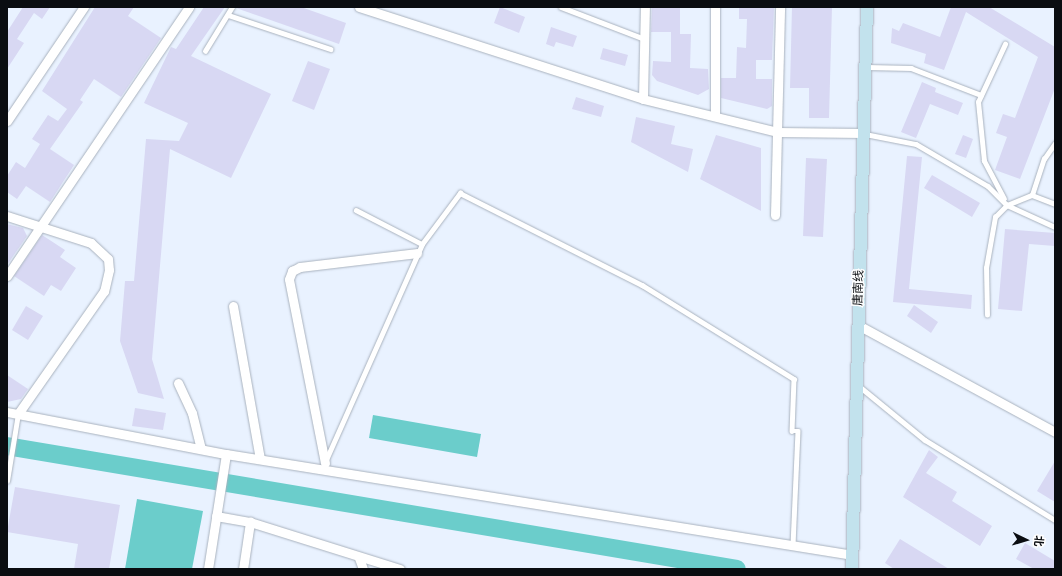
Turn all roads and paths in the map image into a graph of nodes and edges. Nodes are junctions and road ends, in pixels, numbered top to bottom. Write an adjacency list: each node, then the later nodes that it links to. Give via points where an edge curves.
1 (84, 7): 19 (street)
2 (189, 7): 29 (street)
3 (232, 7): 10 (lane)
4 (359, 7): 17 (street)
5 (561, 7): 11 (lane)
6 (645, 7): 11 (street)
7 (715, 7): 18 (street)
8 (780, 7): 20 (street)
9 (867, 7): 15 (street, 唐南线)
10 (228, 15): 13 (lane); 14 (lane)
11 (645, 39): 17 (street)
12 (1005, 44): 16 (lane)
13 (330, 49)
14 (205, 51)
15 (865, 67): 16 (lane, via 911,68); 21 (street, 唐南线)
16 (981, 95): 25 (lane, via 978,102 984,161)
17 (643, 99): 18 (street)
18 (715, 116): 20 (street)
19 (7, 121)
20 (777, 132): 21 (street); 27 (street)
21 (863, 133): 25 (lane, via 916,144 988,186); 36 (street, 唐南线)
22 (1055, 143): 23 (lane, via 1044,159)
23 (1032, 195): 24 (lane); 25 (lane)
24 (1055, 204)
25 (1007, 205): 30 (lane); 35 (lane, via 995,217 986,268)
26 (356, 210): 31 (lane)
27 (775, 215)
28 (7, 216): 29 (street)
29 (40, 227): 33 (street); 40 (street, via 91,243 108,258 109,270 104,291)
30 (1055, 227)
31 (422, 244): 32 (lane); 50 (lane, via 460,193 642,285 794,379 792,431 798,431)
32 (417, 253): 45 (lane); 45 (street, via 300,267 292,271 290,279)
33 (7, 276)
34 (233, 306): 44 (street)
35 (987, 315)
36 (858, 324): 38 (street, 唐南线); 41 (street)
37 (178, 383): 42 (street, via 192,413)
38 (856, 383): 48 (lane, via 925,440); 52 (street, 唐南线)
39 (7, 412): 40 (street)
40 (18, 414): 42 (street); 46 (lane)
41 (1055, 432)
42 (201, 449): 43 (street)
43 (226, 454): 44 (street); 47 (street)
44 (260, 459): 45 (street)
45 (324, 466): 50 (street)
46 (7, 478)
47 (216, 516): 49 (street); 53 (street)
48 (1055, 520)
49 (250, 522): 51 (street); 54 (street)
50 (793, 545): 52 (street)
51 (359, 558): 55 (street); 56 (street)
52 (852, 562)
53 (208, 569)
54 (243, 569)
55 (363, 569)
56 (400, 569)

